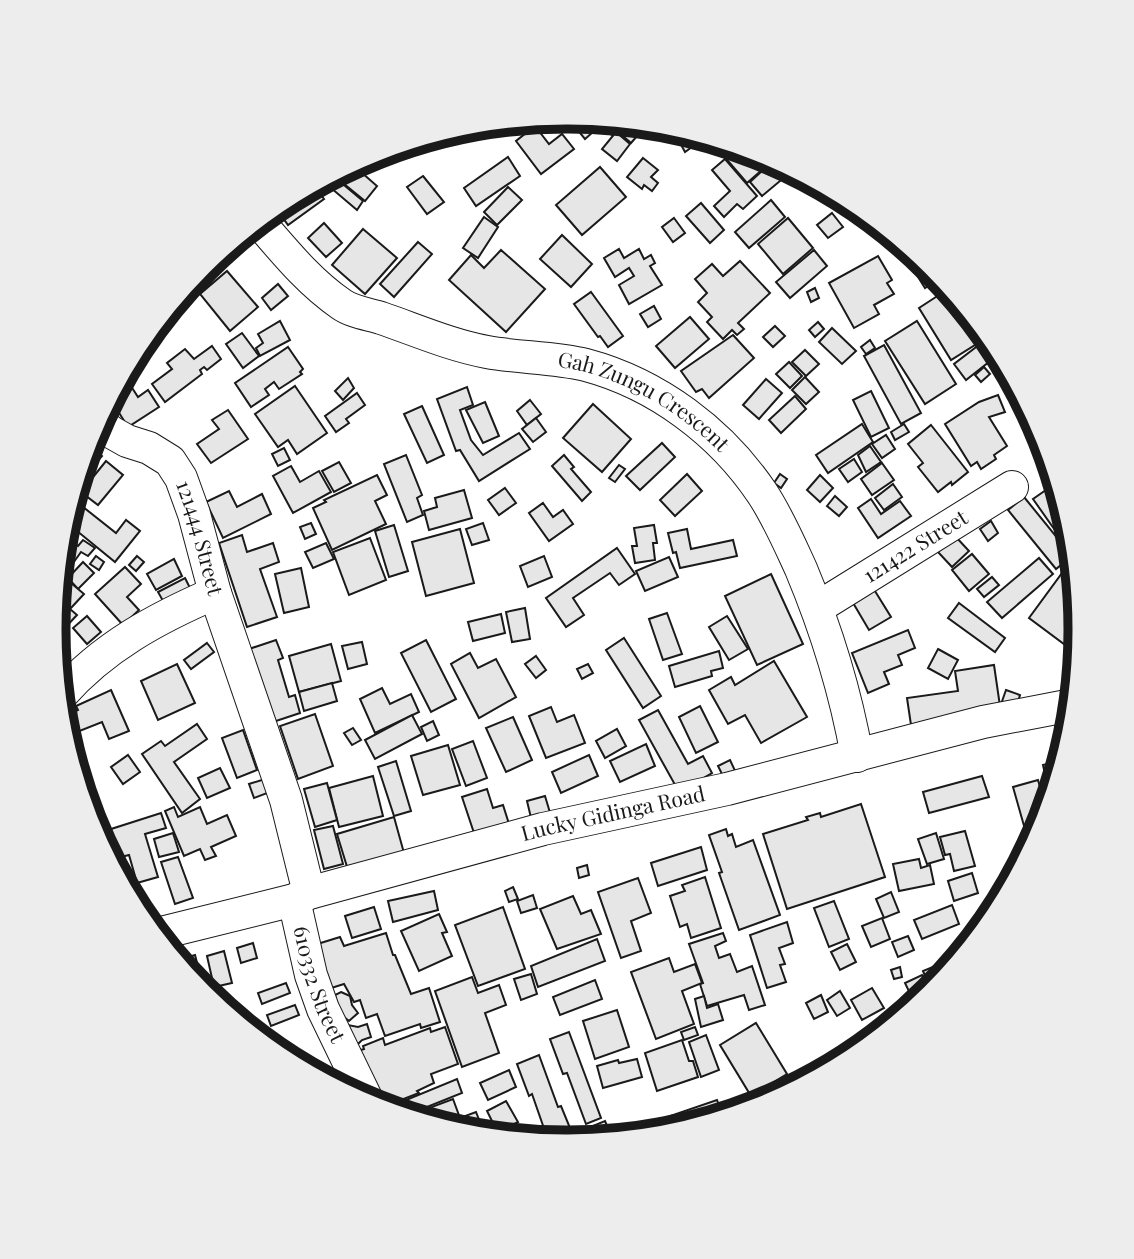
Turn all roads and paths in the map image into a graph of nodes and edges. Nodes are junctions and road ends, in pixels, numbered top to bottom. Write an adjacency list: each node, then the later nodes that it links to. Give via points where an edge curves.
1 (266, 230): 5 (street, Gah Zungu Crescent, via 306,276 344,306 477,350 584,364 626,377 664,398 701,425 762,492 783,528)
2 (109, 430): 4 (street, 121444 Street, via 170,461 194,514)
3 (1012, 487): 5 (street, 121422 Street)
4 (215, 593): 6 (street, via 128,636); 9 (street, 121444 Street, via 286,800)
5 (817, 608): 8 (street, Gah Zungu Crescent, via 838,667)
6 (70, 686)
7 (1061, 707): 8 (street, Lucky Gidinga Road)
8 (857, 755): 9 (street, Lucky Gidinga Road, via 542,829)
9 (301, 897): 10 (street, Lucky Gidinga Road); 11 (street, 610332 Street, via 311,975)
10 (168, 931)
11 (360, 1085)

